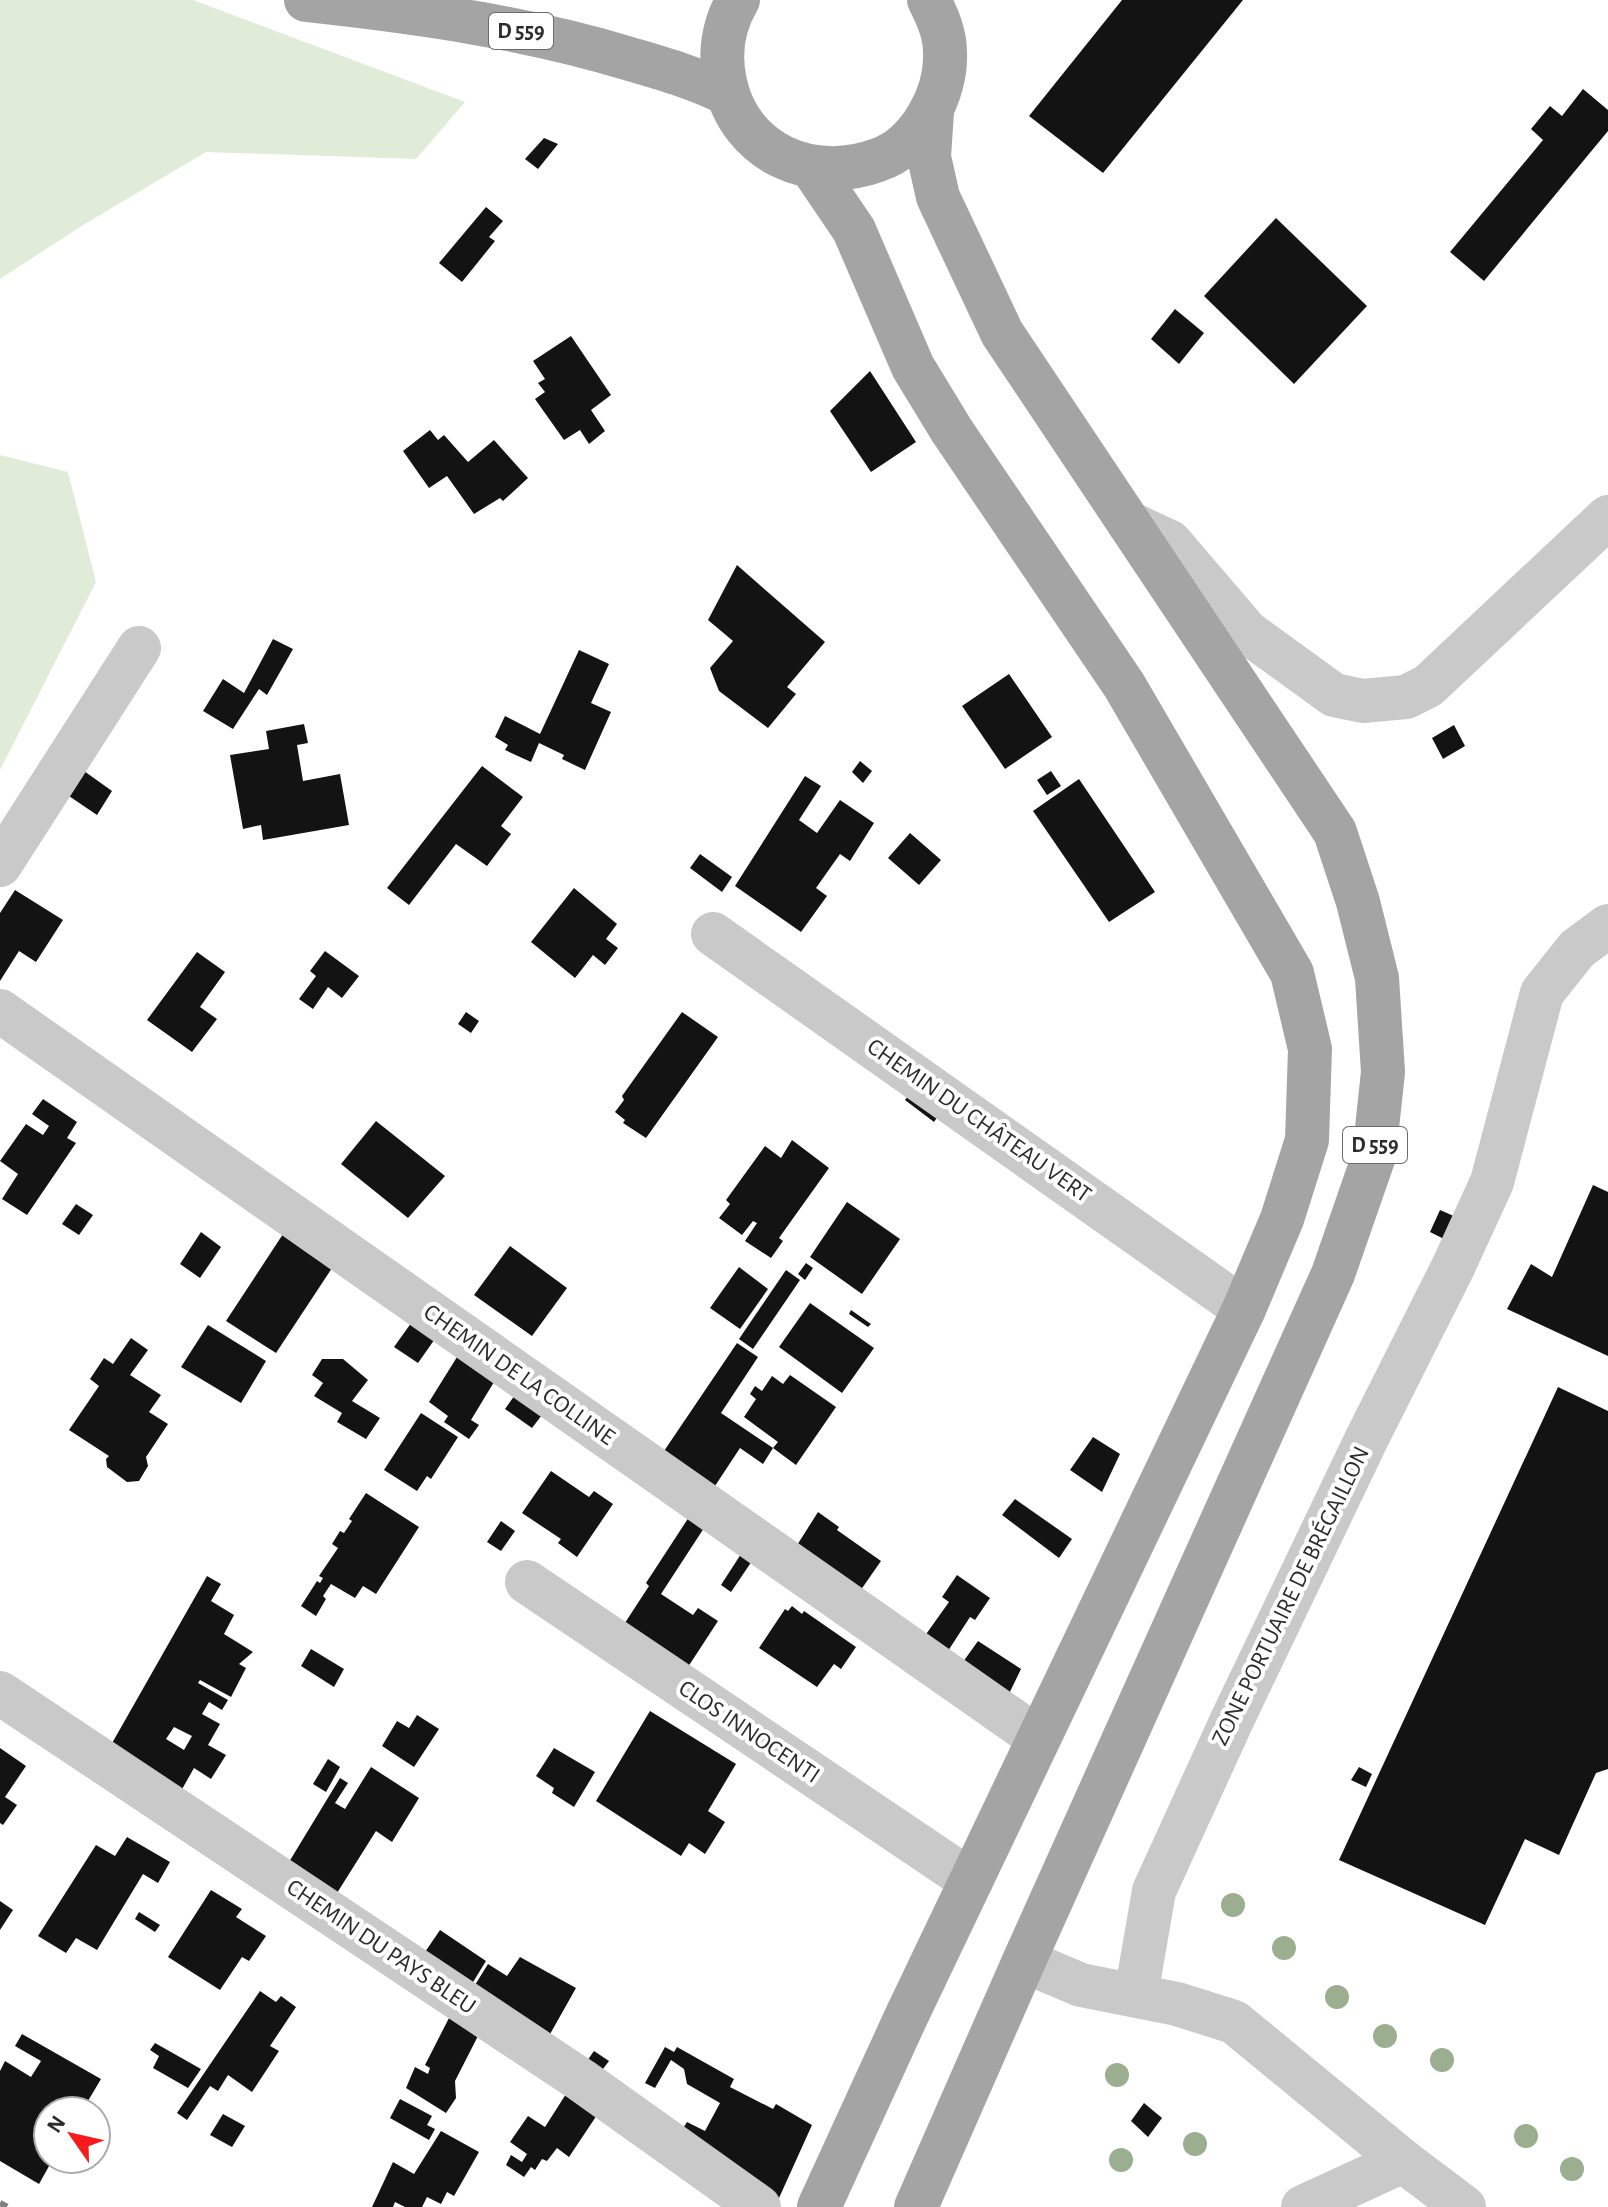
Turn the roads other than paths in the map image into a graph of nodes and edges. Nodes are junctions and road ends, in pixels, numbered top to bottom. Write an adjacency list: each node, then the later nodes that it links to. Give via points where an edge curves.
1 (306, 0): 4 (main road, D 559, via 527,32 699,80)
2 (738, 0): 4 (main road, via 723,39)
3 (939, 7): 5 (main road, via 945,52)
4 (728, 94): 6 (main road, via 760,143 784,159)
5 (932, 111): 6 (main road, via 910,139 881,159 847,169); 8 (main road, D 559, via 929,157 938,197 1002,333)
6 (812, 168): 14 (main road, D 559, via 854,230 913,367 1124,685 1292,973 1310,1049 1307,1140 1282,1219)
7 (1608, 517): 8 (street, via 1428,686 1406,697 1363,701 1334,695 1247,632 1170,542)
8 (1129, 523): 19 (main road, D 559, via 1335,832 1377,978 1383,1072 1374,1156 1333,1274)
9 (139, 648): 10 (street)
10 (0, 865)
11 (1608, 926): 20 (street, ZONE PORTUAIRE DE BRÉGAILLON, via 1577,949 1542,993 1492,1182 1154,1891)
12 (713, 934): 14 (street, CHEMIN DU CHÂTEAU VERT)
13 (0, 1011): 17 (street, CHEMIN DE LA COLLINE)
14 (1244, 1309): 17 (main road, D 559)
15 (527, 1582): 18 (street, CLOS INNOCENTI)
16 (0, 1693): 22 (street, CHEMIN DU PAYS BLEU, via 581,2080)
17 (1038, 1738): 18 (main road, D 559)
18 (971, 1881): 23 (main road, D 559)
19 (1024, 1961): 20 (street, via 1081,1985); 24 (main road, D 559)
20 (1136, 1995): 21 (street, via 1234,2022)
21 (1403, 2161): 25 (street); 26 (street)
22 (759, 2207)
23 (819, 2207)
24 (916, 2207)
25 (1303, 2207)
26 (1464, 2207)

